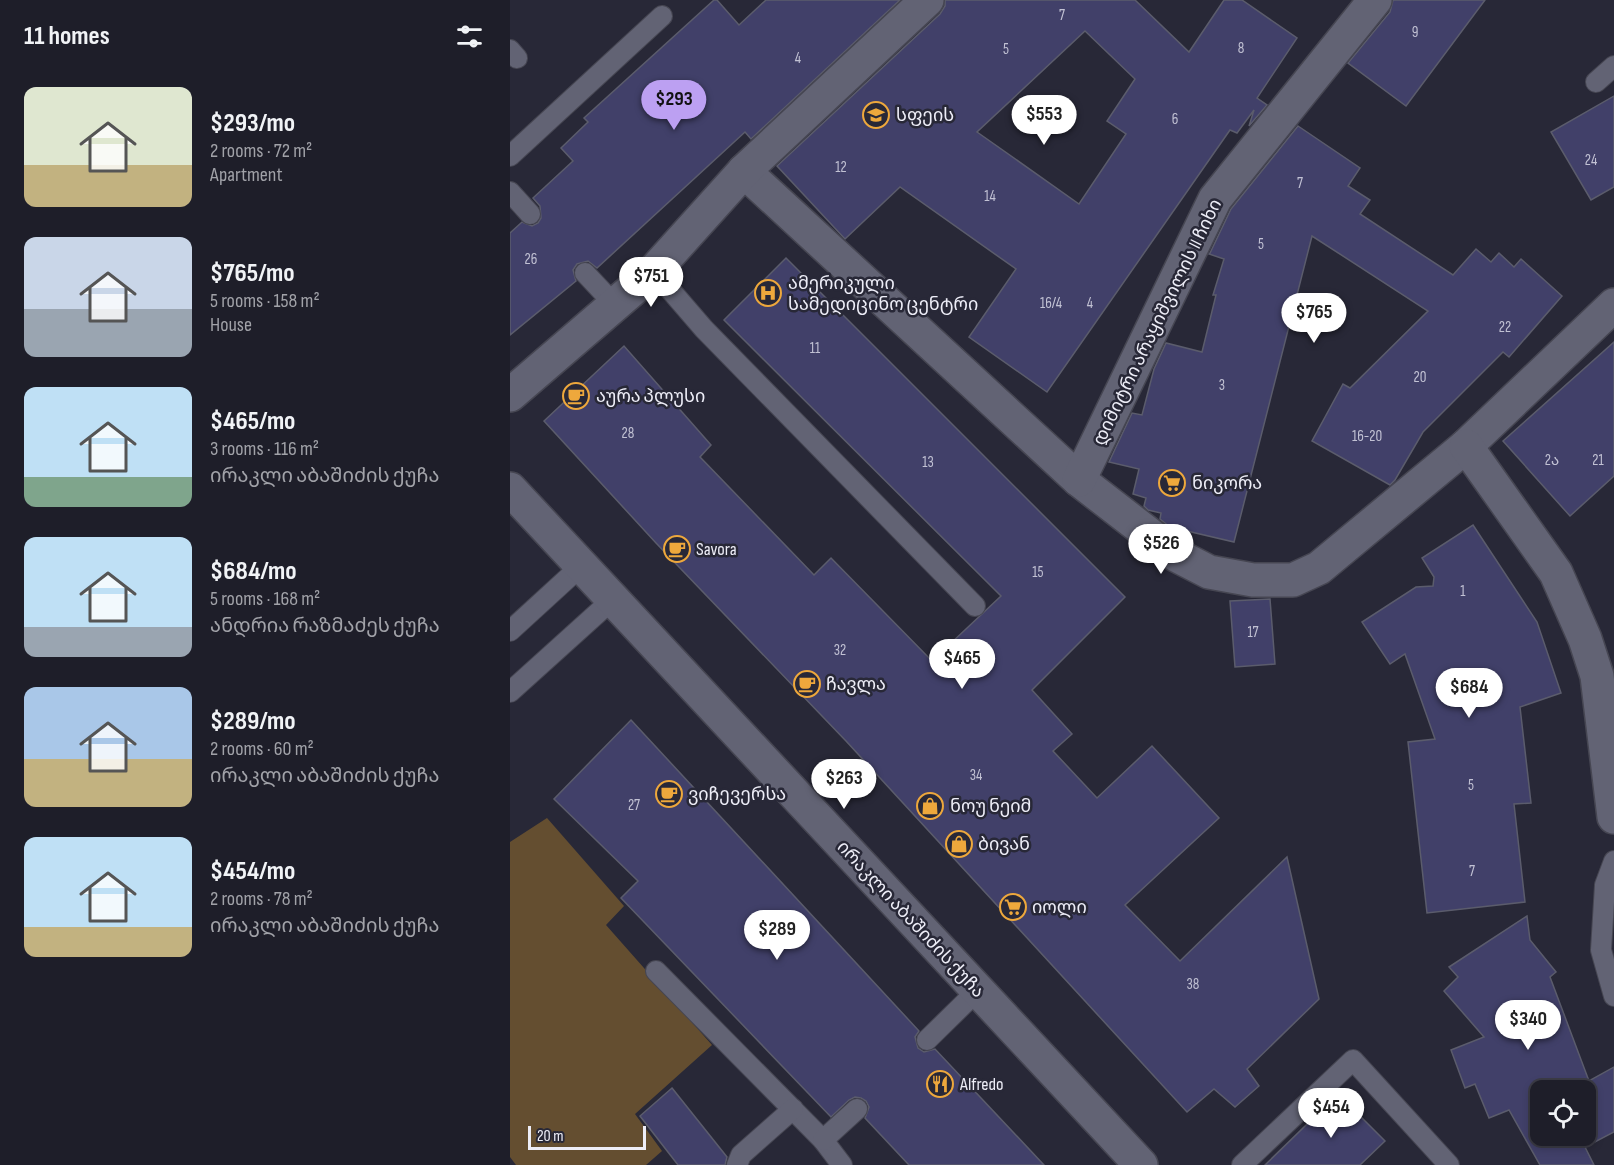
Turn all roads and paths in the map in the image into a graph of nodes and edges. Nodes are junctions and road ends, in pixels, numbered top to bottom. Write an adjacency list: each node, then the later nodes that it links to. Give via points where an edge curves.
1 (927, 0): 7 (street)
2 (1375, 0): 16 (street, დიმიტრი არაყიშვილის II ჩიხი, via 1215,199)
3 (662, 16): 6 (lane)
4 (1614, 66): 5 (lane)
5 (1596, 82)
6 (510, 156)
7 (744, 171): 10 (street); 16 (street)
8 (510, 192): 9 (lane)
9 (530, 214)
10 (654, 271): 12 (street); 20 (lane, via 704,329)
11 (585, 273): 12 (lane)
12 (615, 305): 14 (street)
13 (1614, 305): 15 (street)
14 (510, 395)
15 (1466, 446): 16 (street, via 1320,568 1293,580 1253,580 1209,572 1176,555); 22 (street, via 1556,573 1585,639)
16 (1079, 480)
17 (510, 489): 18 (street, ირაკლი აბაშიძის ქუჩა)
18 (581, 566): 19 (street, ირაკლი აბაშიძის ქუჩა); 21 (lane)
19 (612, 600): 23 (lane); 27 (street, ირაკლი აბაშიძის ქუჩა)
20 (975, 606)
21 (510, 632)
22 (1606, 672): 24 (street)
23 (510, 692)
24 (1614, 817)
25 (1614, 861): 28 (lane, via 1605,885 1601,950)
26 (656, 971): 31 (lane)
27 (978, 990): 29 (lane); 35 (street, ირაკლი აბაშიძის ქუჩა)
28 (1614, 996)
29 (927, 1040)
30 (857, 1108): 32 (lane)
31 (793, 1109): 32 (lane); 33 (lane, via 741,1155)
32 (823, 1140): 34 (lane)
33 (737, 1165)
34 (842, 1165)
35 (1141, 1165)
36 (1242, 1165): 37 (lane, via 1353,1060)
37 (1449, 1165)

